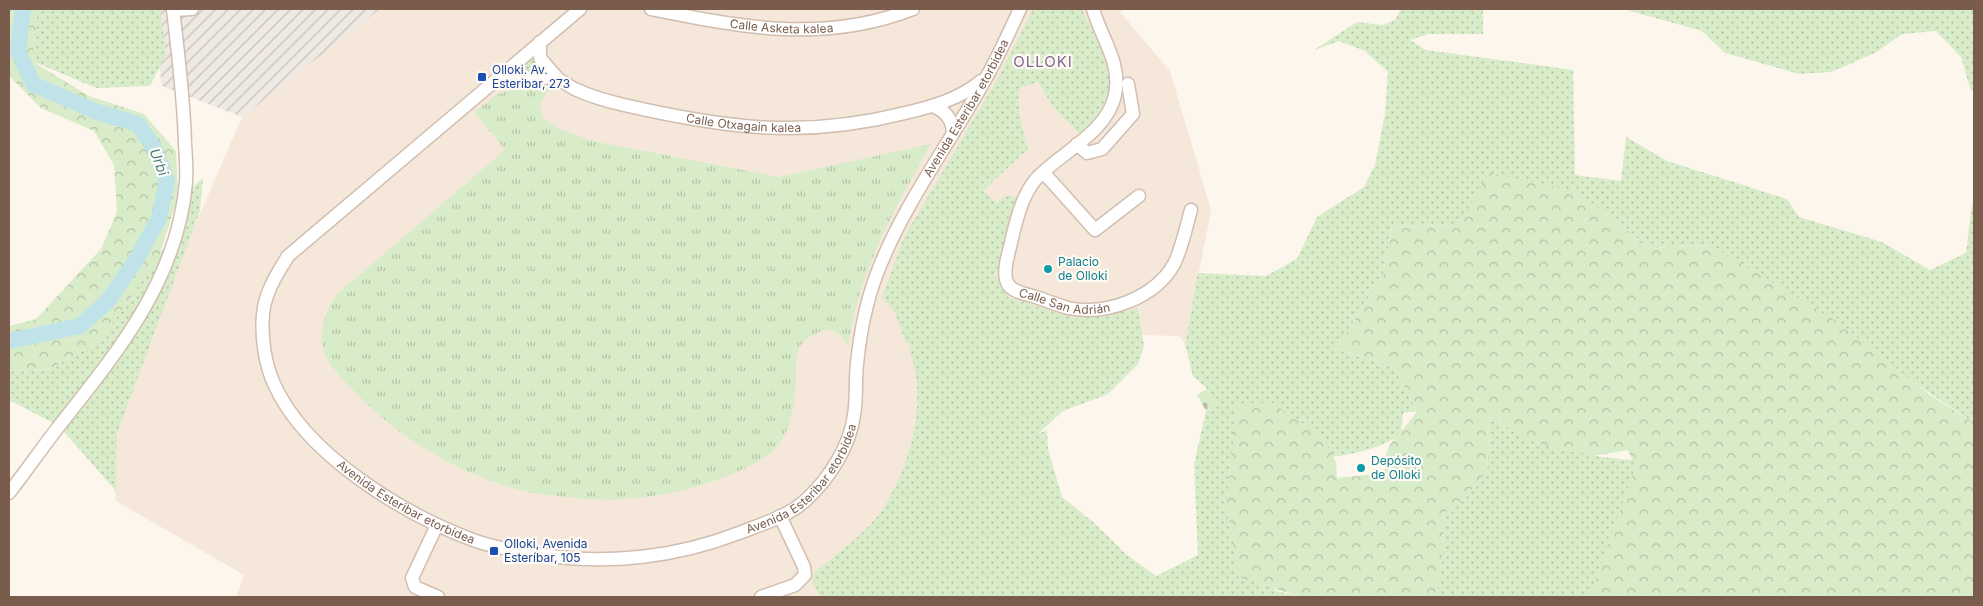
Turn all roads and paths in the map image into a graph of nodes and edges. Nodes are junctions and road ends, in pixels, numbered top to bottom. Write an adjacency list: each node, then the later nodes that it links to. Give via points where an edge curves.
1 (192, 9): 7 (street)
2 (592, 9): 8 (street)
3 (650, 9): 4 (street, Calle Asketa kalea, via 720,24 778,30 845,26)
4 (913, 9)
5 (1020, 9): 10 (street, Avenida Esteribar etorbidea)
6 (1093, 9): 16 (street, Calle San Adrián, via 1113,58 1115,95 1103,120)
7 (173, 10): 20 (street, via 185,112 186,181 179,226 170,253 154,292 113,359)
8 (577, 11): 9 (street, Avenida Esteribar etorbidea)
9 (540, 42): 11 (street, Calle Otxagain kalea, via 540,58); 12 (street, Avenida Esteribar etorbidea)
10 (986, 77): 14 (street, Calle Otxagain kalea, via 955,98); 15 (street, Avenida Esteribar etorbidea)
11 (559, 80): 12 (street, Calle Otxagain kalea, via 528,77); 14 (street, Calle Otxagain kalea, via 593,97 623,105 752,128 833,127)
12 (493, 83): 22 (street, Avenida Esteribar etorbidea, via 288,256 271,283 263,312 263,342 273,382 288,408 308,432 355,474 390,499)
13 (1128, 84): 16 (street, via 1133,114 1102,149 1087,153)
14 (932, 106): 15 (street, via 948,116)
15 (953, 132): 21 (street, Avenida Esteribar etorbidea, via 897,227 876,277 860,338 854,415 839,458 805,501)
16 (1077, 144): 17 (street, Calle San Adrián)
17 (1044, 173): 18 (street, via 1095,230); 19 (street, Calle San Adrián, via 1023,201 1005,277 1007,285 1015,290 1070,308 1115,306 1135,299 1156,285 1175,263)
18 (1139, 196)
19 (1191, 210)
20 (9, 492)
21 (780, 516): 22 (street, Avenida Esteribar etorbidea, via 716,542 684,550 642,558 608,559 544,556 476,541); 24 (street, via 805,575 794,585)
22 (437, 525): 23 (street, via 412,578 415,587)
23 (438, 597)
24 (761, 597)

